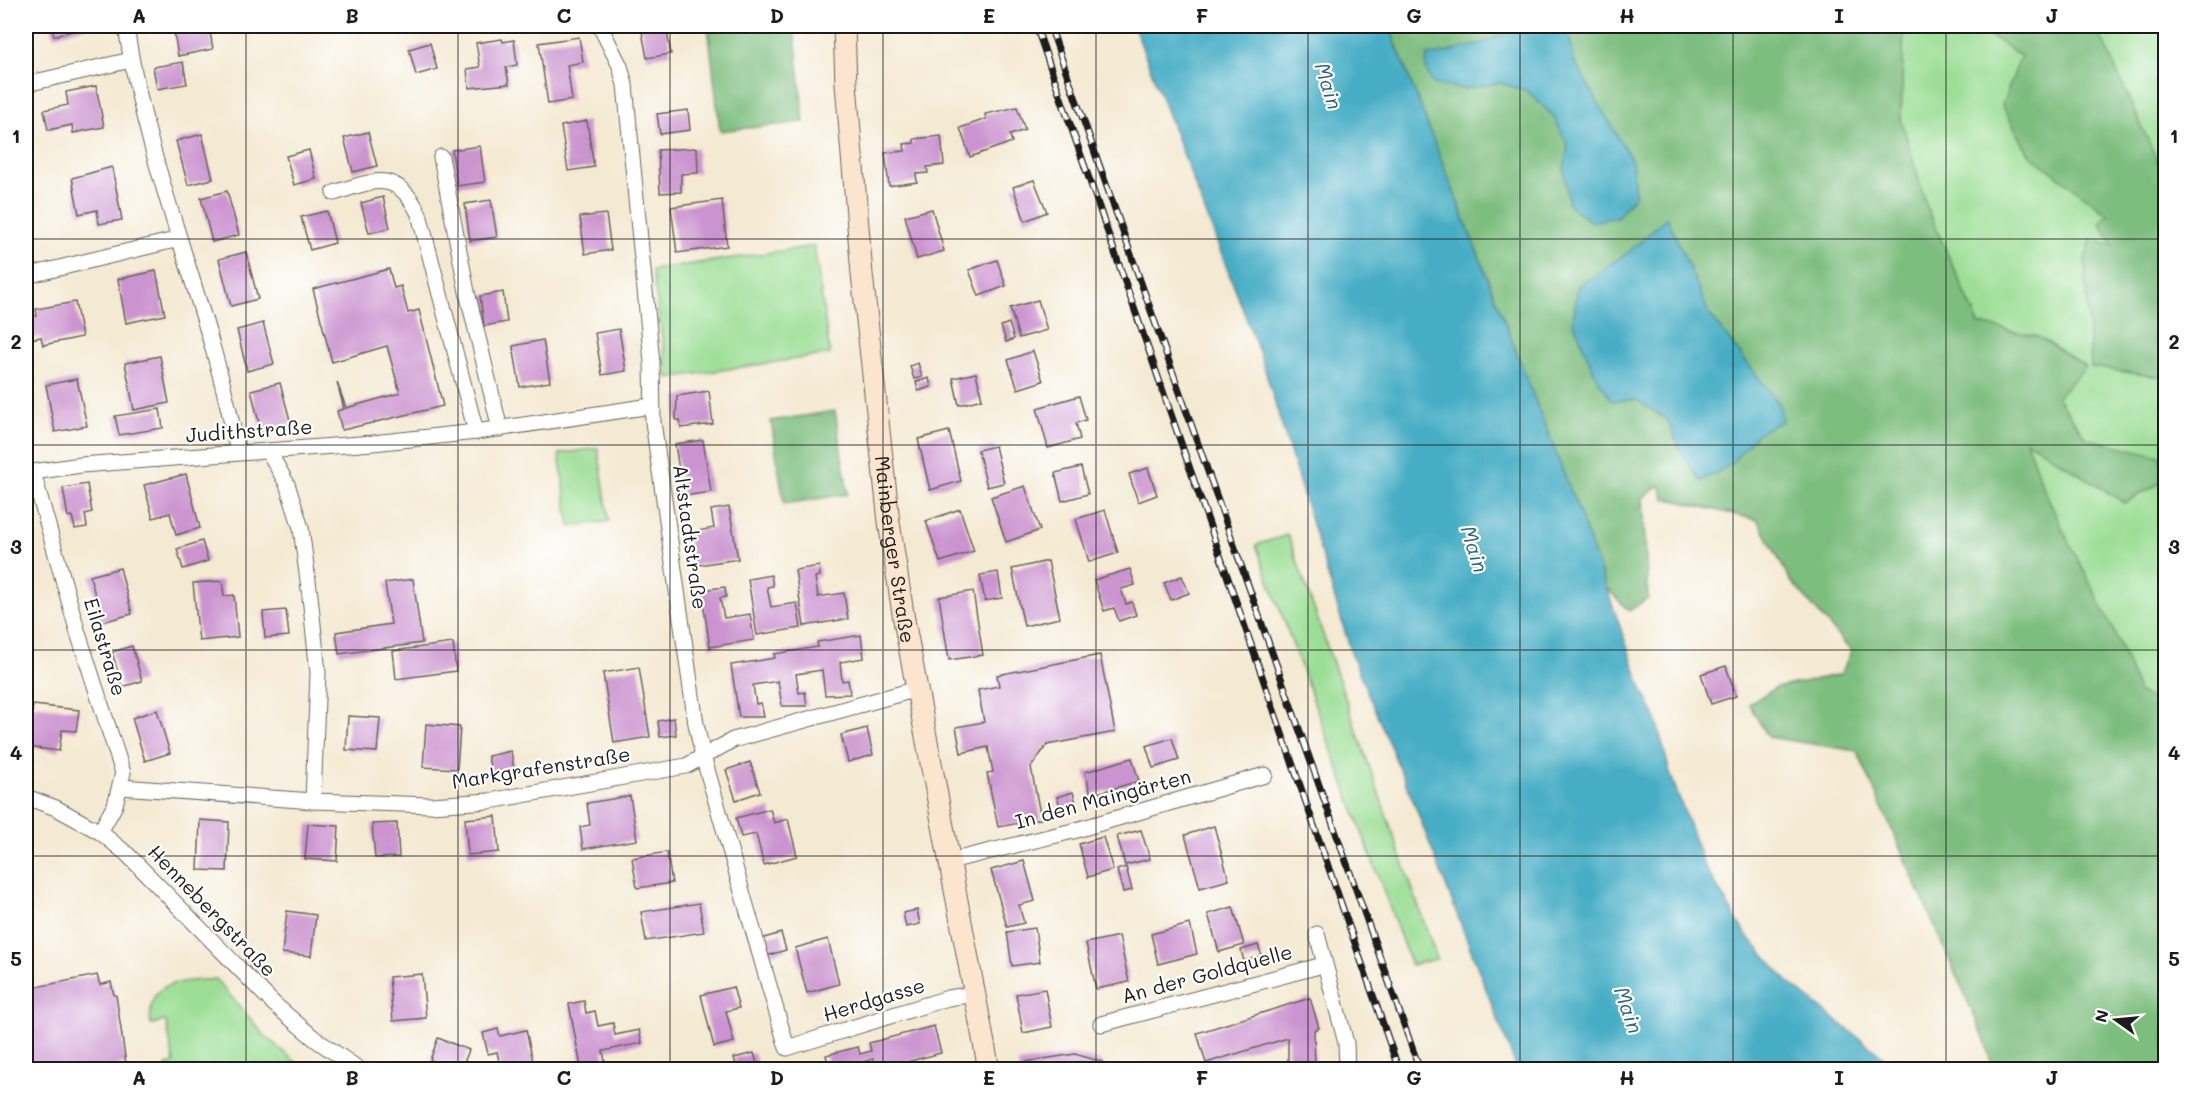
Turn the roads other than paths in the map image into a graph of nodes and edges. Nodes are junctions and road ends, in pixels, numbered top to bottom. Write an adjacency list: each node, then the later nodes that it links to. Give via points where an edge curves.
1 (126, 26): 4 (street)
2 (600, 26): 10 (street, Altstadtstraße, via 620,66 625,86 652,362)
3 (844, 26): 16 (main road, Mainberger Straße, via 877,422)
4 (131, 60): 5 (street); 8 (street, via 151,149)
5 (26, 84)
6 (441, 157): 11 (street, via 467,292)
7 (334, 193): 12 (street, via 380,180 400,187 410,196 425,233)
8 (179, 239): 9 (street); 14 (street, via 218,363)
9 (26, 276)
10 (651, 405): 11 (street, Judithstraße); 17 (street, Altstadtstraße)
11 (500, 429): 12 (street, Judithstraße)
12 (476, 432): 13 (street, Judithstraße)
13 (269, 452): 14 (street, Judithstraße); 21 (street, via 287,484 301,528 310,596 318,673)
14 (238, 453): 15 (street, Judithstraße)
15 (29, 472): 19 (street, Eilastraße, via 120,761)
16 (917, 688): 17 (street, Markgrafenstraße, via 733,740); 23 (main road, Mainberger Straße)
17 (703, 756): 21 (street, Markgrafenstraße, via 686,766 489,801 431,805); 28 (street, Altstadtstraße)
18 (1265, 775): 23 (street, In den Maingärten, via 1073,831)
19 (121, 787): 21 (street, Markgrafenstraße); 22 (street, Eilastraße)
20 (26, 797): 22 (street, Hennebergstraße)
21 (313, 801)
22 (100, 832): 29 (street, Hennebergstraße, via 127,854 274,1004)
23 (950, 861): 26 (main road, Mainberger Straße)
24 (1317, 934): 25 (street)
25 (1323, 964): 27 (street, An der Goldquelle); 31 (street, via 1346,1043)
26 (975, 994): 28 (street, Herdgasse, via 948,998); 30 (main road, Mainberger Straße)
27 (1101, 1024)
28 (787, 1048)
29 (360, 1070)
30 (989, 1070)
31 (1347, 1070)

